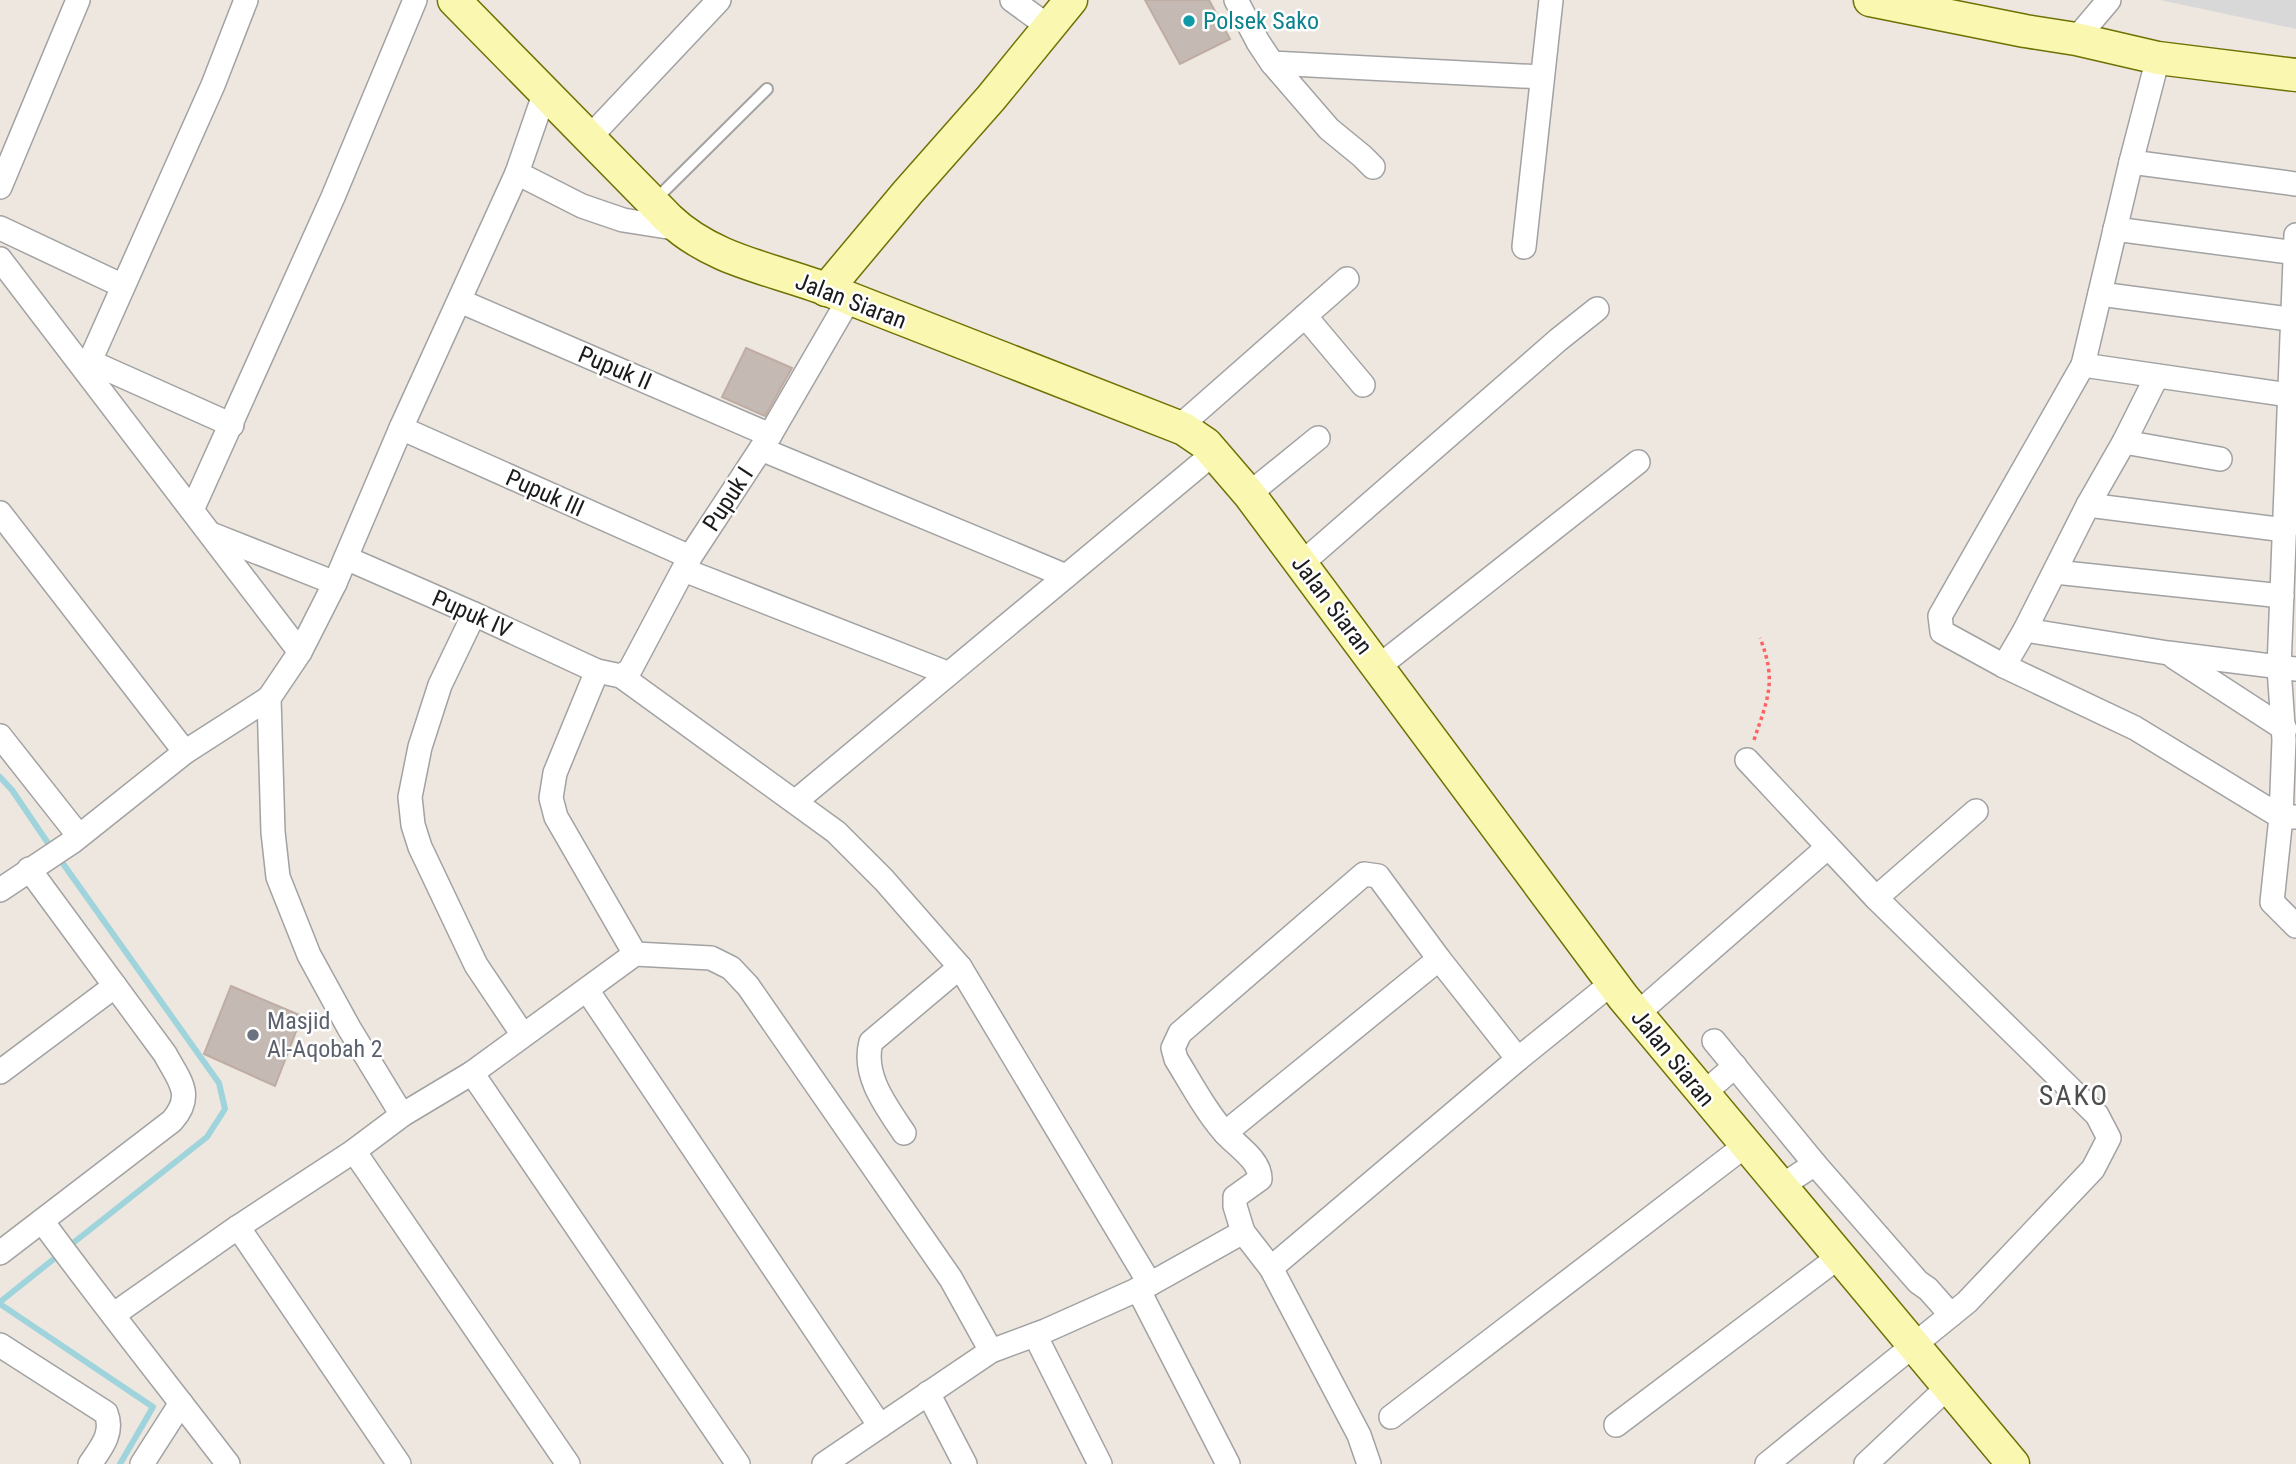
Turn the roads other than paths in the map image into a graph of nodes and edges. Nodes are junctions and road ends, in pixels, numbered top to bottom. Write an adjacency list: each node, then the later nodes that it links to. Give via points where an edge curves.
1 (78, 0): 25 (street)
2 (246, 0): 35 (street)
3 (415, 0): 47 (street)
4 (454, 0): 19 (street, Jalan Siaran)
5 (719, 0): 20 (street)
6 (1012, 0): 12 (street)
7 (1072, 0): 12 (street)
8 (1236, 0): 15 (street)
9 (1550, 0): 17 (street)
10 (1870, 0): 13 (street)
11 (2109, 0): 13 (street)
12 (1049, 27): 37 (street, via 908,192)
13 (2076, 39): 14 (street)
14 (2158, 58): 16 (street); 21 (street)
15 (1272, 63): 17 (street); 22 (street, via 1329,129)
16 (2296, 75)
17 (1542, 77): 31 (street)
18 (767, 89): 26 (lane)
19 (545, 92): 20 (street, Jalan Siaran); 23 (street)
20 (589, 138): 26 (street, Jalan Siaran)
21 (2131, 162): 24 (street); 29 (street)
22 (1373, 167)
23 (517, 173): 28 (street, via 582,206 623,220); 38 (street)
24 (2296, 184)
25 (0, 187)
26 (653, 202): 28 (street, Jalan Siaran)
27 (0, 228): 35 (street)
28 (680, 229): 37 (street, Jalan Siaran, via 723,254)
29 (2115, 229): 32 (street); 36 (street)
30 (2296, 235): 32 (street)
31 (1524, 247)
32 (2296, 253): 41 (street)
33 (0, 259): 43 (street)
34 (1347, 279): 40 (street)
35 (123, 286): 43 (street)
36 (2100, 294): 41 (street); 42 (street)
37 (838, 295): 48 (street, Jalan Siaran); 51 (street, Pupuk I)
38 (460, 301): 49 (street); 51 (street, Pupuk II)
39 (1597, 309): 64 (street)
40 (1305, 316): 45 (street); 48 (street)
41 (2294, 319): 46 (street)
42 (2083, 365): 44 (street); 73 (street, via 1940,616 1942,632)
43 (88, 366): 47 (street); 58 (street)
44 (2157, 376): 46 (street); 52 (street)
45 (1363, 385)
46 (2293, 395): 60 (street)
47 (232, 425): 58 (street)
48 (1179, 427): 53 (street, Jalan Siaran)
49 (401, 428): 62 (street); 63 (street, Pupuk III)
50 (1318, 438): 56 (street)
51 (766, 442): 63 (street, Pupuk I); 66 (street, Pupuk II)
52 (2124, 442): 54 (street); 57 (street)
53 (1214, 453): 56 (street, Jalan Siaran); 66 (street)
54 (2220, 459)
55 (1638, 463): 74 (street)
56 (1249, 494): 64 (street, Jalan Siaran)
57 (2088, 505): 60 (street); 65 (street)
58 (192, 510): 61 (street)
59 (0, 513): 82 (street)
60 (2285, 530): 68 (street)
61 (211, 534): 67 (street); 71 (street)
62 (346, 558): 67 (street); 69 (street, Pupuk IV)
63 (687, 563): 77 (street, Pupuk III); 78 (street, Pupuk I, via 630,670)
64 (1301, 564): 74 (street, Jalan Siaran)
65 (2054, 572): 68 (street); 70 (street)
66 (1066, 576): 77 (street)
67 (335, 583): 71 (street)
68 (2282, 596): 75 (street)
69 (474, 614): 76 (street, Pupuk IV); 102 (street, via 440,685 420,747 410,797 413,825 419,847 476,965)
70 (2025, 630): 72 (street); 73 (street)
71 (300, 652): 79 (street)
72 (2168, 653): 75 (street); 81 (street)
73 (2004, 666): 86 (street, via 2135,728)
74 (1378, 667): 98 (street, Jalan Siaran)
75 (2288, 669): 81 (street)
76 (597, 671): 78 (street); 95 (street, via 555,773 551,798 556,817)
77 (947, 673): 84 (street)
78 (621, 676): 84 (street)
79 (269, 698): 82 (street); 109 (street, via 278,877 309,955)
80 (0, 736): 87 (street)
81 (2288, 737): 86 (street)
82 (185, 752): 87 (street)
83 (1747, 760): 88 (street)
84 (796, 801): 97 (street, via 884,880)
85 (1976, 811): 91 (street)
86 (2289, 817): 92 (street)
87 (76, 839): 89 (street)
88 (1828, 847): 91 (street); 101 (street)
89 (35, 865): 90 (street); 99 (street)
90 (0, 890)
91 (1876, 898): 124 (street, via 2097,1115 2109,1138 2093,1169)
92 (2272, 902): 93 (street); 94 (street)
93 (2296, 903)
94 (2296, 926)
95 (635, 954): 100 (street); 128 (street, via 711,958 731,968 748,986 951,1279)
96 (1439, 959): 104 (street); 111 (street); 111 (street, via 1378,876 1364,874 1180,1033 1173,1048 1176,1059)
97 (960, 967): 110 (street, via 871,1042 868,1066); 122 (street)
98 (1612, 983): 101 (street, Jalan Siaran); 104 (street)
99 (115, 986): 106 (street); 117 (street, via 165,1054 182,1086 182,1109)
100 (587, 990): 102 (street); 134 (street)
101 (1637, 1014): 108 (street, Jalan Siaran)
102 (523, 1035): 107 (street)
103 (1714, 1041): 105 (street)
104 (1518, 1059): 121 (street)
105 (1735, 1066): 108 (street); 114 (street)
106 (0, 1073)
107 (472, 1073): 109 (street); 141 (street)
108 (1703, 1094): 112 (street, Jalan Siaran)
109 (402, 1115): 113 (street)
110 (904, 1133)
111 (1225, 1133): 118 (street, via 1260,1175 1254,1185 1236,1196)
112 (1746, 1145): 115 (street, Jalan Siaran); 132 (street)
113 (355, 1151): 116 (street); 140 (street)
114 (1815, 1164): 115 (street); 124 (street)
115 (1780, 1187): 120 (street, Jalan Siaran)
116 (238, 1227): 123 (street); 139 (street)
117 (47, 1228): 119 (street); 123 (street)
118 (1243, 1232): 121 (street); 122 (street)
119 (0, 1253)
120 (1840, 1256): 126 (street, Jalan Siaran); 133 (street)
121 (1271, 1268): 145 (street)
122 (1144, 1287): 125 (street); 144 (street)
123 (113, 1315): 131 (street)
124 (1951, 1315): 126 (street)
125 (1035, 1335): 128 (street); 143 (street)
126 (1914, 1344): 129 (street, Jalan Siaran); 146 (street)
127 (2, 1351): 136 (street, via 106,1413 109,1431)
128 (990, 1351): 130 (street)
129 (1948, 1387): 147 (street); 148 (street, Jalan Siaran)
130 (928, 1394): 134 (street); 142 (street)
131 (181, 1403): 137 (street); 138 (street)
132 (1391, 1417)
133 (1616, 1425)
134 (880, 1426): 135 (street)
135 (832, 1462)
136 (90, 1464)
137 (142, 1464)
138 (228, 1464)
139 (400, 1464)
140 (568, 1464)
141 (738, 1464)
142 (965, 1464)
143 (1100, 1464)
144 (1228, 1464)
145 (1370, 1464)
146 (1767, 1464)
147 (1866, 1464)
148 (2013, 1464)

